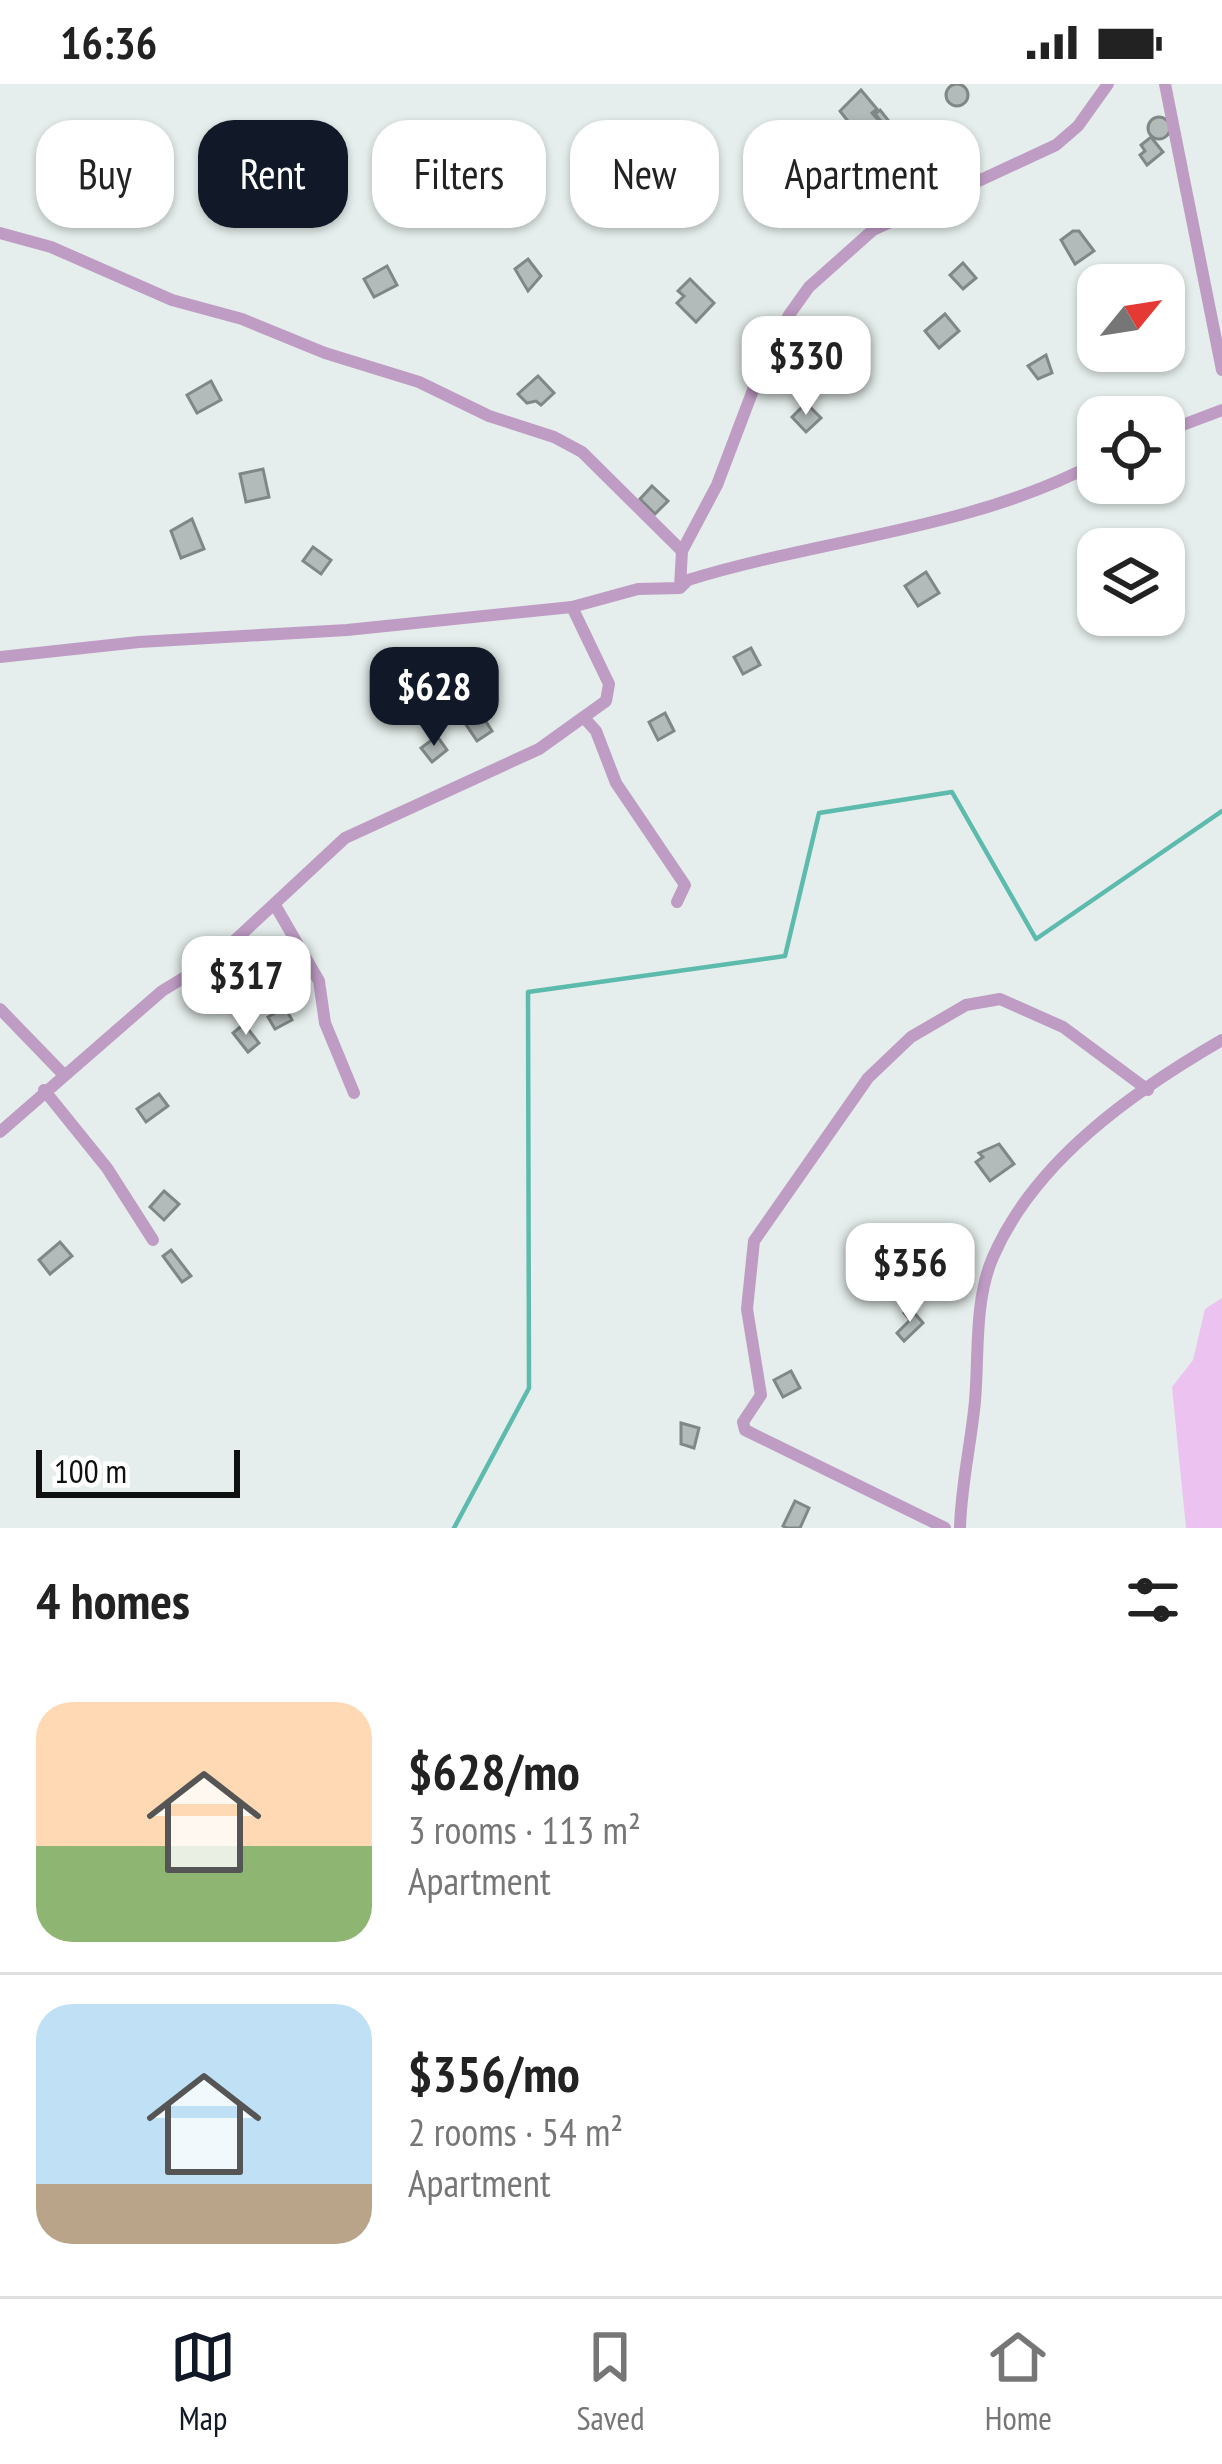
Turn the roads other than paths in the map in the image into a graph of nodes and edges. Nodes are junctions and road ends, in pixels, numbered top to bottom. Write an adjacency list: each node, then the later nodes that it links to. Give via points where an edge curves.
1 (1108, 84): 8 (street, via 1056,145 873,230 809,286 758,377)
2 (1165, 84): 4 (street)
3 (0, 231): 8 (street, via 554,436 582,452)
4 (1222, 370)
5 (1222, 410): 6 (street)
6 (1185, 424)
7 (1077, 472): 9 (street, via 1018,501 783,554)
8 (682, 550): 9 (street)
9 (680, 588): 10 (street, via 638,589)
10 (572, 607): 11 (street); 12 (street, via 608,684 606,701)
11 (0, 657)
12 (586, 720): 13 (street, via 616,783 685,885); 14 (street, via 345,838)
13 (677, 902)
14 (274, 905): 17 (street); 20 (street, via 313,968 325,1023)
15 (0, 1009): 17 (street)
16 (1222, 1040): 19 (street)
17 (63, 1074): 18 (street)
18 (44, 1090): 21 (street); 22 (street)
19 (1148, 1090): 23 (street, via 1033,1011 1000,999 966,1005 911,1037 868,1078 754,1241 747,1309 761,1395 742,1422 745,1430); 24 (street, via 1048,1172 992,1259)
20 (355, 1094)
21 (0, 1132)
22 (153, 1240)
23 (945, 1528)
24 (960, 1528)

